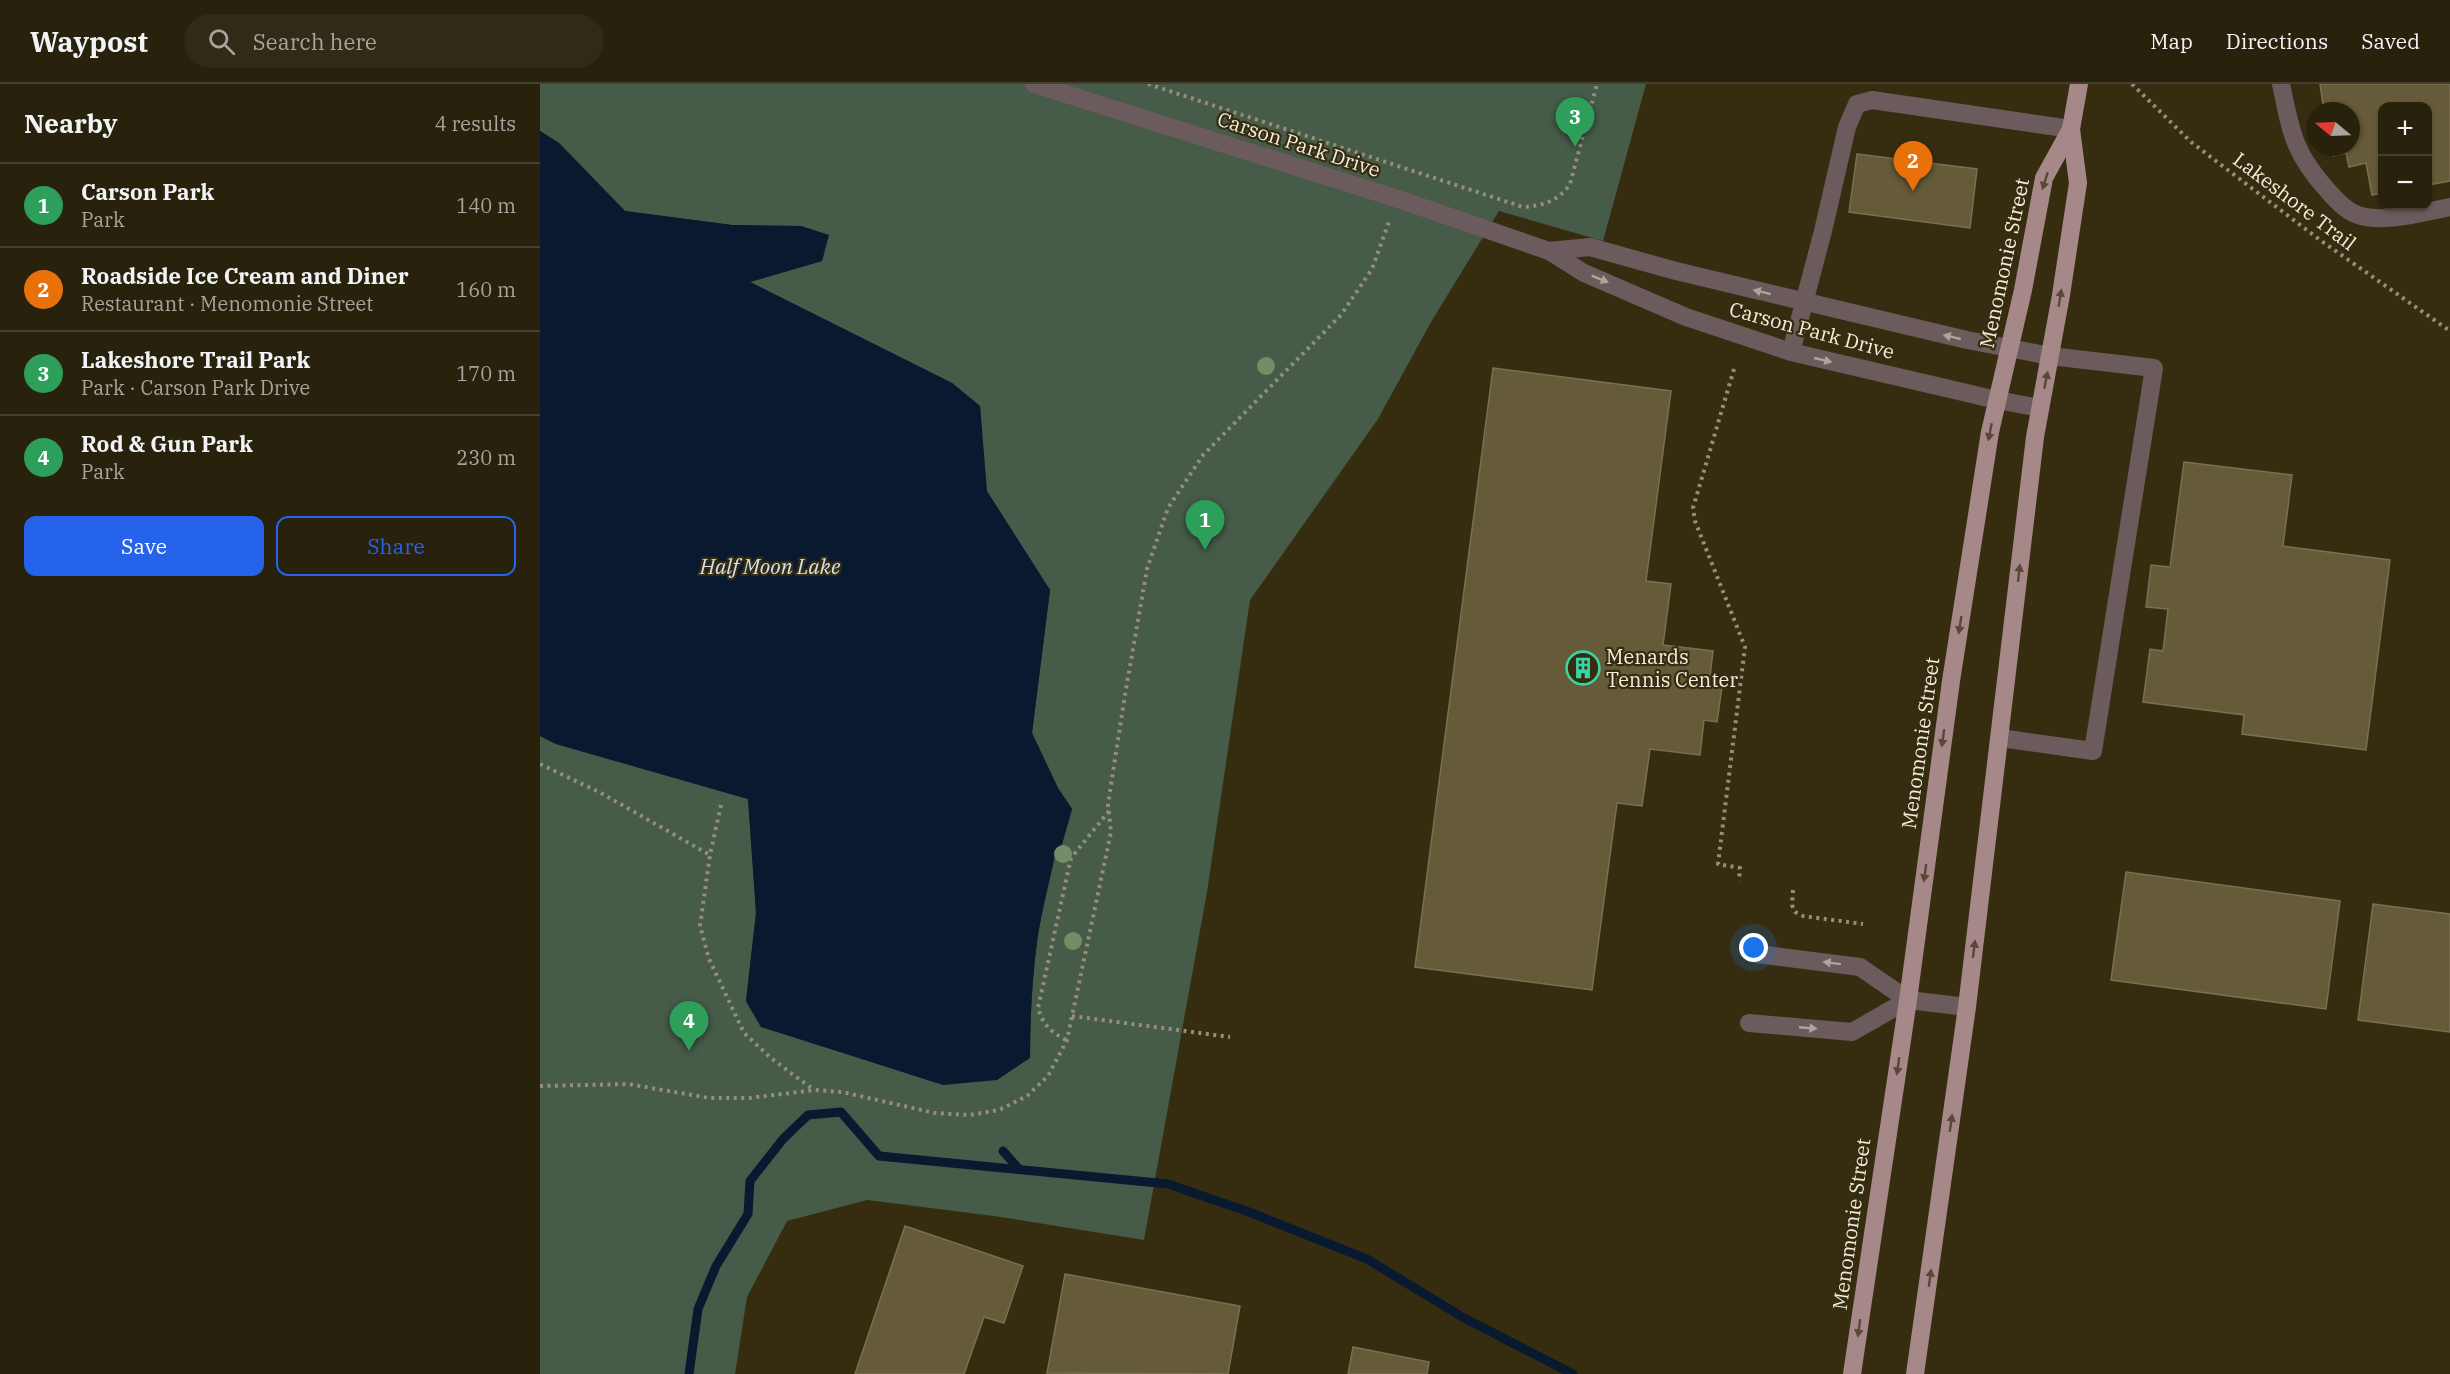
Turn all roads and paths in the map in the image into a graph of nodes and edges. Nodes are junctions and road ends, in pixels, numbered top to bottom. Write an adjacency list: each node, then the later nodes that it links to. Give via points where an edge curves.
1 (1034, 84): 10 (street, Carson Park Drive)
2 (1148, 84): 3 (path, via 1523,207 1549,202 1570,184)
3 (1597, 84)
4 (2079, 84): 7 (main road, Menomonie Street)
5 (2132, 84): 12 (path, Lakeshore Trail, via 2191,142 2320,240)
6 (2281, 84): 8 (street, via 2292,138 2308,170 2335,199 2357,215 2376,218)
7 (2071, 129): 11 (street, via 1872,100 1857,104 1846,127); 13 (main road, Menomonie Street, one-way to 13, via 2044,178); 15 (main road, Menomonie Street, one-way to 7, via 2078,183)
8 (2450, 207)
9 (1389, 221): 22 (path, via 1372,269 1341,315 1203,455 1168,508 1147,569)
10 (1549, 251): 11 (street, Carson Park Drive, one-way to 10, via 1590,247); 14 (street, Carson Park Drive, one-way to 14, via 1584,273 1686,317)
11 (1805, 303): 13 (street, Carson Park Drive, one-way to 11); 14 (street)
12 (2450, 331)
13 (2010, 348): 15 (street, Carson Park Drive); 17 (main road, Menomonie Street)
14 (1791, 352): 17 (street, Carson Park Drive, one-way to 17)
15 (2050, 356): 18 (main road, Menomonie Street, one-way to 15); 19 (street, Carson Park Drive, via 2154,368 2093,751)
16 (1734, 369): 24 (path, via 1694,508 1695,521 1745,647 1718,864 1740,868)
17 (1997, 400): 18 (street, Carson Park Drive); 28 (main road, Menomonie Street, one-way to 28, via 1951,681)
18 (2040, 408): 19 (main road, Menomonie Street, one-way to 18)
19 (2000, 738): 29 (main road, Menomonie Street, one-way to 19)
20 (540, 764): 23 (path, via 601,793)
21 (722, 805): 23 (path)
22 (1109, 810): 30 (path, via 1111,832); 33 (path, via 1071,858 1038,1008 1051,1032)
23 (710, 855): 35 (path, via 700,926 713,968 744,1033)
24 (1739, 881)
25 (1793, 890): 26 (path, via 1792,905 1803,916)
26 (1863, 924)
27 (1757, 954): 28 (street, one-way to 27, via 1860,967)
28 (1908, 1000): 29 (street); 31 (street, one-way to 28, via 1852,1032); 37 (main road, Menomonie Street, one-way to 37)
29 (1967, 1007): 36 (main road, Menomonie Street, one-way to 29)
30 (1072, 1016): 32 (path); 33 (path)
31 (1749, 1023)
32 (1230, 1037)
33 (1067, 1040): 35 (path, via 1048,1076 1027,1096 999,1110 969,1116)
34 (540, 1086): 35 (path, via 628,1084 710,1098)
35 (814, 1090)
36 (1922, 1336): 38 (main road, Menomonie Street); 39 (main road)
37 (1852, 1374)
38 (1915, 1374)
39 (1926, 1374)

